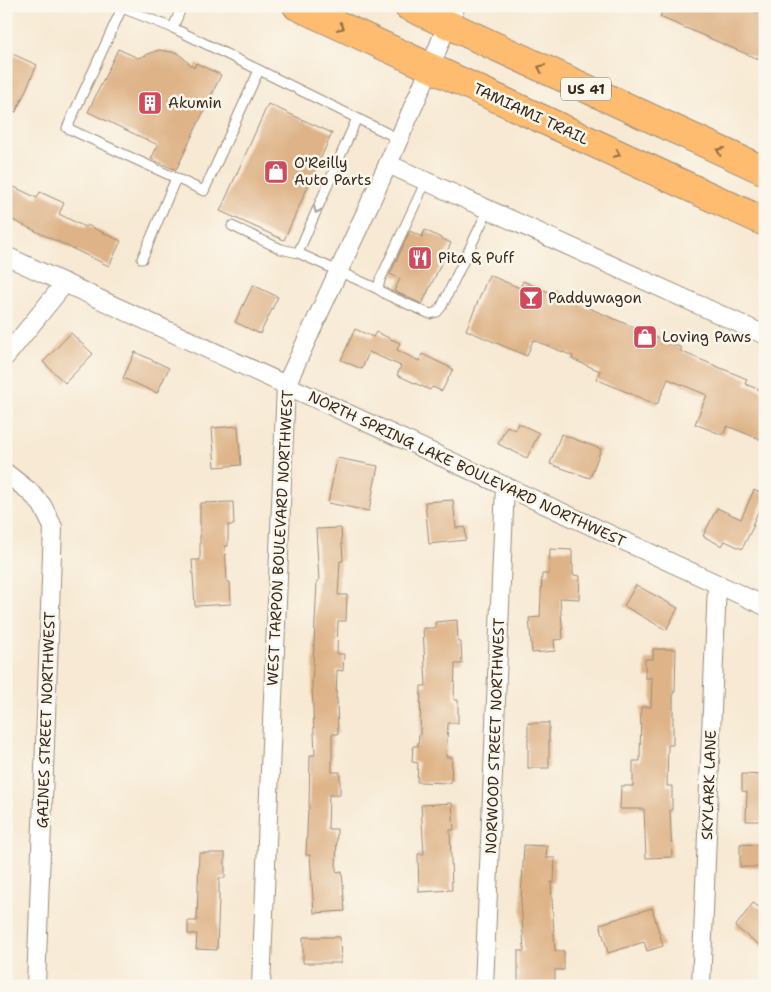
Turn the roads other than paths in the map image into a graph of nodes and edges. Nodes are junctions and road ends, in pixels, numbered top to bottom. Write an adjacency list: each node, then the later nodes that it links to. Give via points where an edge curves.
1 (182, 6): 5 (lane)
2 (297, 6): 6 (main road, TAMIAMI TRAIL, one-way to 6)
3 (408, 6): 4 (main road, US 41)
4 (452, 16): 6 (street, WEST TARPON BOULEVARD NORTHWEST); 11 (main road, US 41, one-way to 4)
5 (173, 28): 7 (lane); 12 (lane, via 122,8 67,128)
6 (430, 68): 9 (street, WEST TARPON BOULEVARD NORTHWEST); 15 (main road, TAMIAMI TRAIL, one-way to 15)
7 (259, 70): 8 (lane); 12 (lane, via 204,191)
8 (357, 118): 9 (lane); 17 (lane, one-way to 17)
9 (399, 139): 10 (street, WEST TARPON BOULEVARD NORTHWEST)
10 (388, 164): 13 (street); 20 (street, WEST TARPON BOULEVARD NORTHWEST)
11 (765, 172)
12 (176, 178): 19 (lane)
13 (426, 182): 14 (street); 22 (lane)
14 (488, 210): 22 (lane, via 438,312 430,314); 23 (street)
15 (765, 222)
16 (232, 226): 17 (lane)
17 (298, 253): 20 (lane)
18 (6, 256): 21 (street, NORTH SPRING LAKE BOULEVARD NORTHWEST)
19 (142, 259)
20 (338, 271): 22 (lane); 25 (street, WEST TARPON BOULEVARD NORTHWEST)
21 (65, 283): 24 (street); 25 (street, NORTH SPRING LAKE BOULEVARD NORTHWEST)
22 (378, 289)
23 (765, 335)
24 (6, 356)
25 (286, 385): 27 (street, NORTH SPRING LAKE BOULEVARD NORTHWEST); 31 (street, WEST TARPON BOULEVARD NORTHWEST)
26 (6, 473): 30 (street, GAINES STREET NORTHWEST, via 42,505 52,527)
27 (505, 486): 28 (street, NORTH SPRING LAKE BOULEVARD NORTHWEST); 32 (street, NORWOOD STREET NORTHWEST)
28 (717, 584): 29 (street, NORTH SPRING LAKE BOULEVARD NORTHWEST); 33 (street, SKYLARK LANE)
29 (765, 606)
30 (36, 986)
31 (261, 986)
32 (484, 986)
33 (701, 986)

